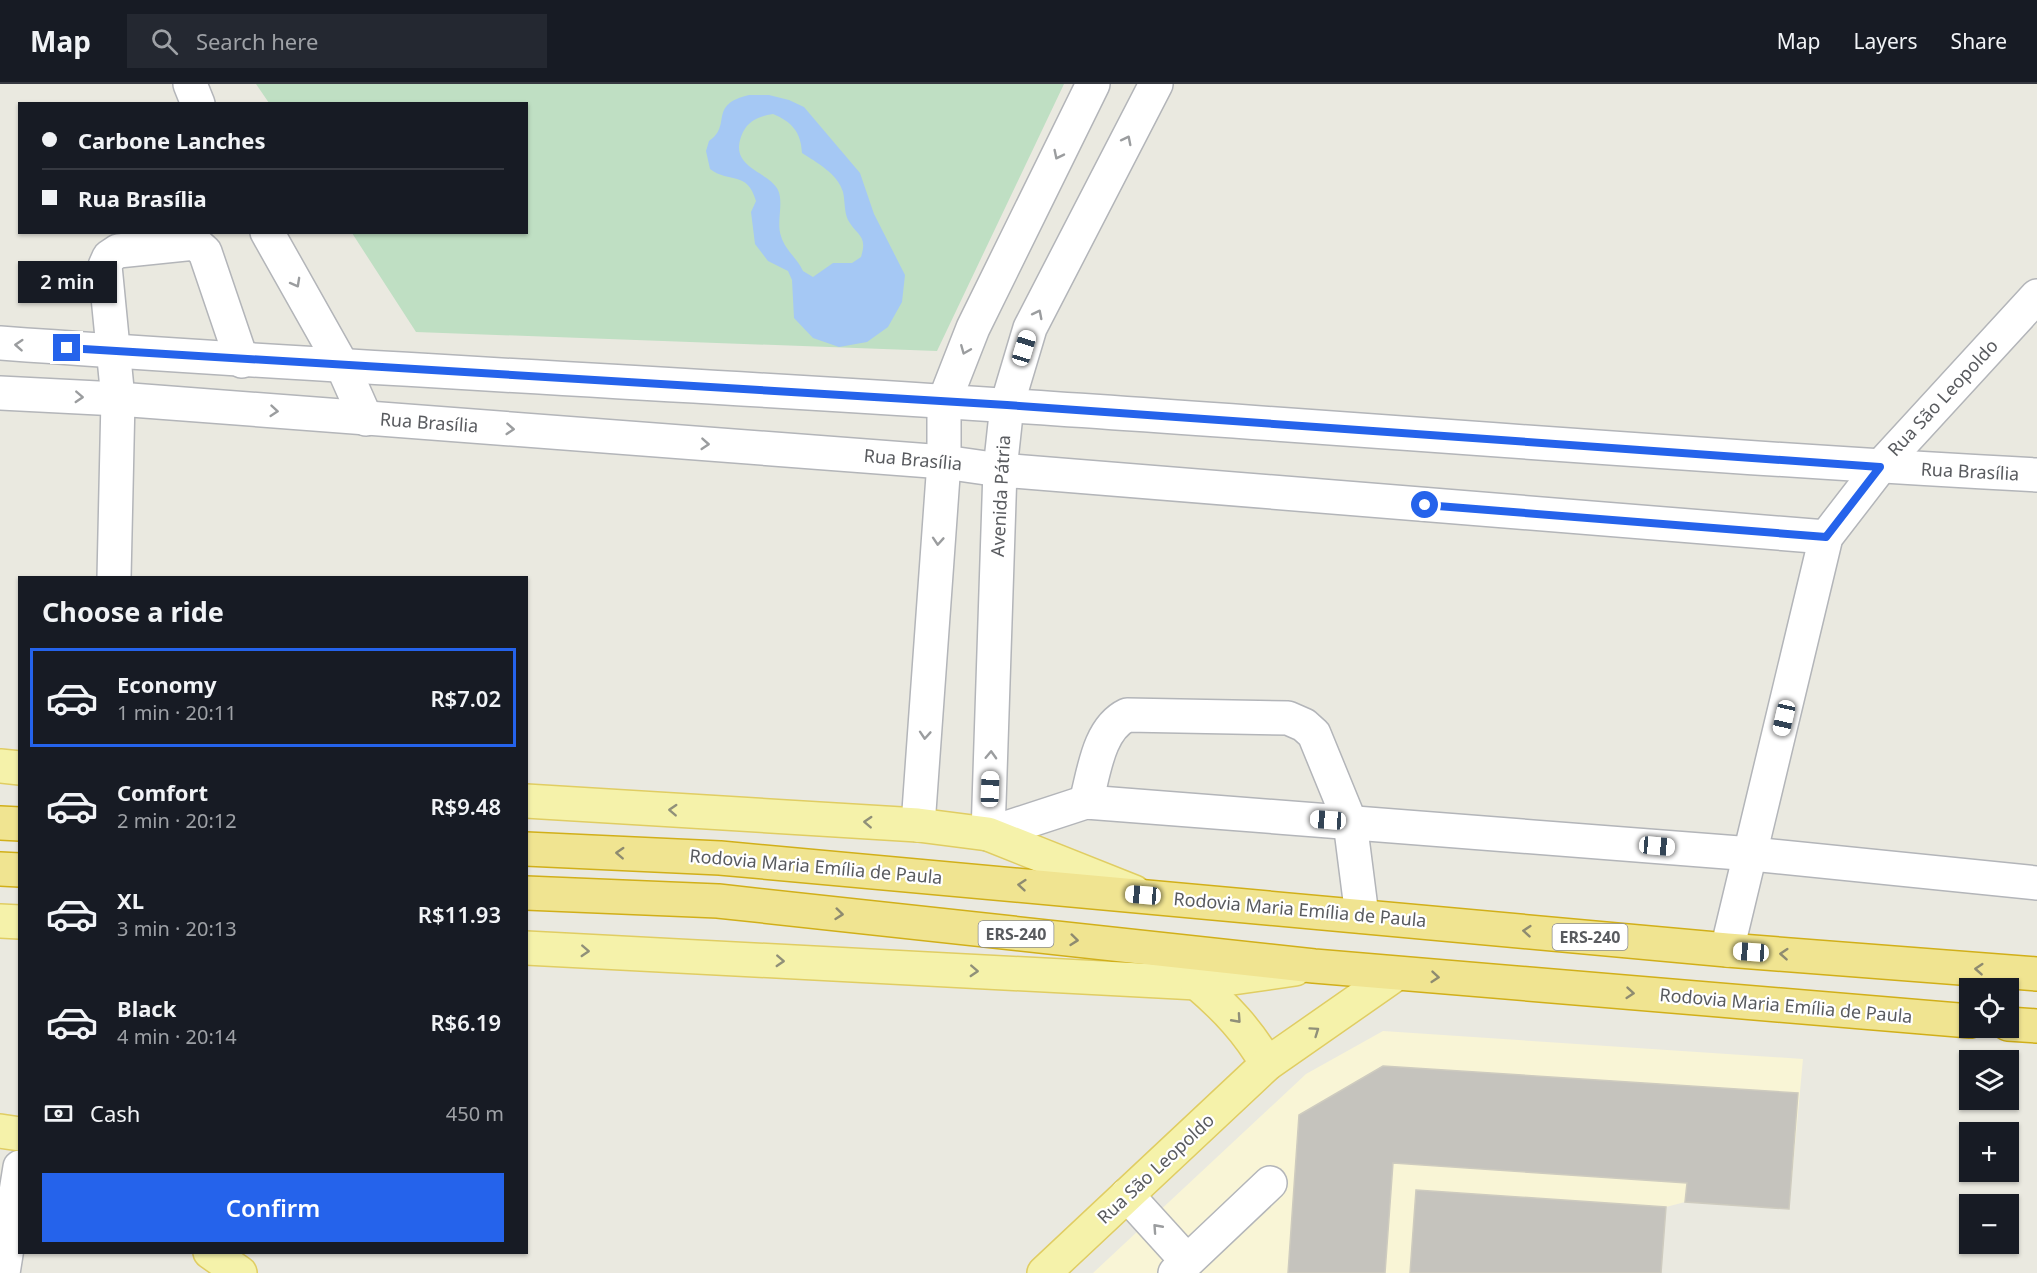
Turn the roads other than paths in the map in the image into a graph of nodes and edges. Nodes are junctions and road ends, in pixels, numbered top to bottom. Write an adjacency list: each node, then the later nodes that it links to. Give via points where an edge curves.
1 (190, 84): 4 (street)
2 (1093, 84): 13 (street, one-way to 13, via 973,328)
3 (1156, 84): 14 (street, Avenida Pátria, one-way to 3, via 1030,328)
4 (197, 102)
5 (268, 234): 10 (street, one-way to 10)
6 (2037, 296): 17 (street, Rua São Leopoldo)
7 (0, 343): 8 (street, Rua Brasília, one-way to 7)
8 (111, 351): 9 (street, Rua Brasília); 9 (street, via 105,266 109,257 117,251 186,242 195,243 205,252); 12 (street)
9 (242, 361): 10 (street, Rua Brasília)
10 (343, 367): 13 (street, Rua Brasília); 15 (street)
11 (0, 393): 12 (street, Rua Brasília, one-way to 12)
12 (118, 399): 15 (street, Rua Brasília, one-way to 15); 21 (street)
13 (944, 402): 14 (street, Rua Brasília); 16 (street)
14 (1007, 405): 17 (street, Rua Brasília); 18 (street, Avenida Pátria)
15 (366, 419): 16 (street, Rua Brasília, one-way to 16)
16 (944, 462): 18 (street, Rua Brasília); 29 (street, one-way to 29)
17 (1880, 467): 19 (street, Rua Brasília); 20 (street, Rua São Leopoldo)
18 (1000, 470): 20 (street, Rua Brasília); 30 (street, Avenida Pátria, one-way to 18)
19 (2037, 475)
20 (1826, 537): 32 (street, Rua São Leopoldo)
21 (114, 576)
22 (0, 766): 23 (main road)
23 (18, 768)
24 (528, 801): 29 (main road, one-way to 24)
25 (1086, 802): 26 (street); 26 (street, via 1107,732 1115,721 1127,715 1288,718 1314,734); 30 (street)
26 (1350, 822): 32 (street); 38 (street)
27 (0, 823): 28 (highway)
28 (18, 824)
29 (918, 825): 30 (main road)
30 (988, 834): 37 (main road)
31 (528, 849): 37 (highway, Rodovia Maria Emília de Paula / ERS-240, one-way to 31, via 720,858)
32 (1752, 854): 35 (street); 42 (street, Rua São Leopoldo)
33 (0, 869): 34 (highway)
34 (18, 870)
35 (2037, 883)
36 (528, 893): 43 (highway, Rodovia Maria Emília de Paula / ERS-240, one-way to 43, via 718,901)
37 (1143, 895): 38 (highway, Rodovia Maria Emília de Paula / ERS-240)
38 (1362, 916): 42 (highway, Rodovia Maria Emília de Paula / ERS-240, one-way to 38)
39 (0, 921): 40 (main road)
40 (18, 922)
41 (528, 948): 46 (main road, one-way to 46)
42 (1727, 950): 45 (highway, Rodovia Maria Emília de Paula / ERS-240, one-way to 42)
43 (1314, 966): 44 (highway, Rodovia Maria Emília de Paula / ERS-240); 46 (main road)
44 (1396, 974): 47 (highway, Rodovia Maria Emília de Paula / ERS-240, one-way to 47); 50 (main road, Rua São Leopoldo, one-way to 44)
45 (2037, 974)
46 (1197, 983): 50 (main road, one-way to 50, via 1250,1034)
47 (1959, 1020)
48 (2019, 1025): 49 (highway)
49 (2037, 1026)
50 (1267, 1064): 55 (main road, Rua São Leopoldo)
51 (0, 1131): 52 (main road)
52 (18, 1134)
53 (18, 1179): 58 (street)
54 (1270, 1183): 57 (street)
55 (1127, 1195): 57 (street, one-way to 55); 60 (main road, Rua São Leopoldo)
56 (213, 1254): 59 (main road)
57 (1193, 1263)
58 (3, 1273)
59 (240, 1273)
60 (1044, 1273)

